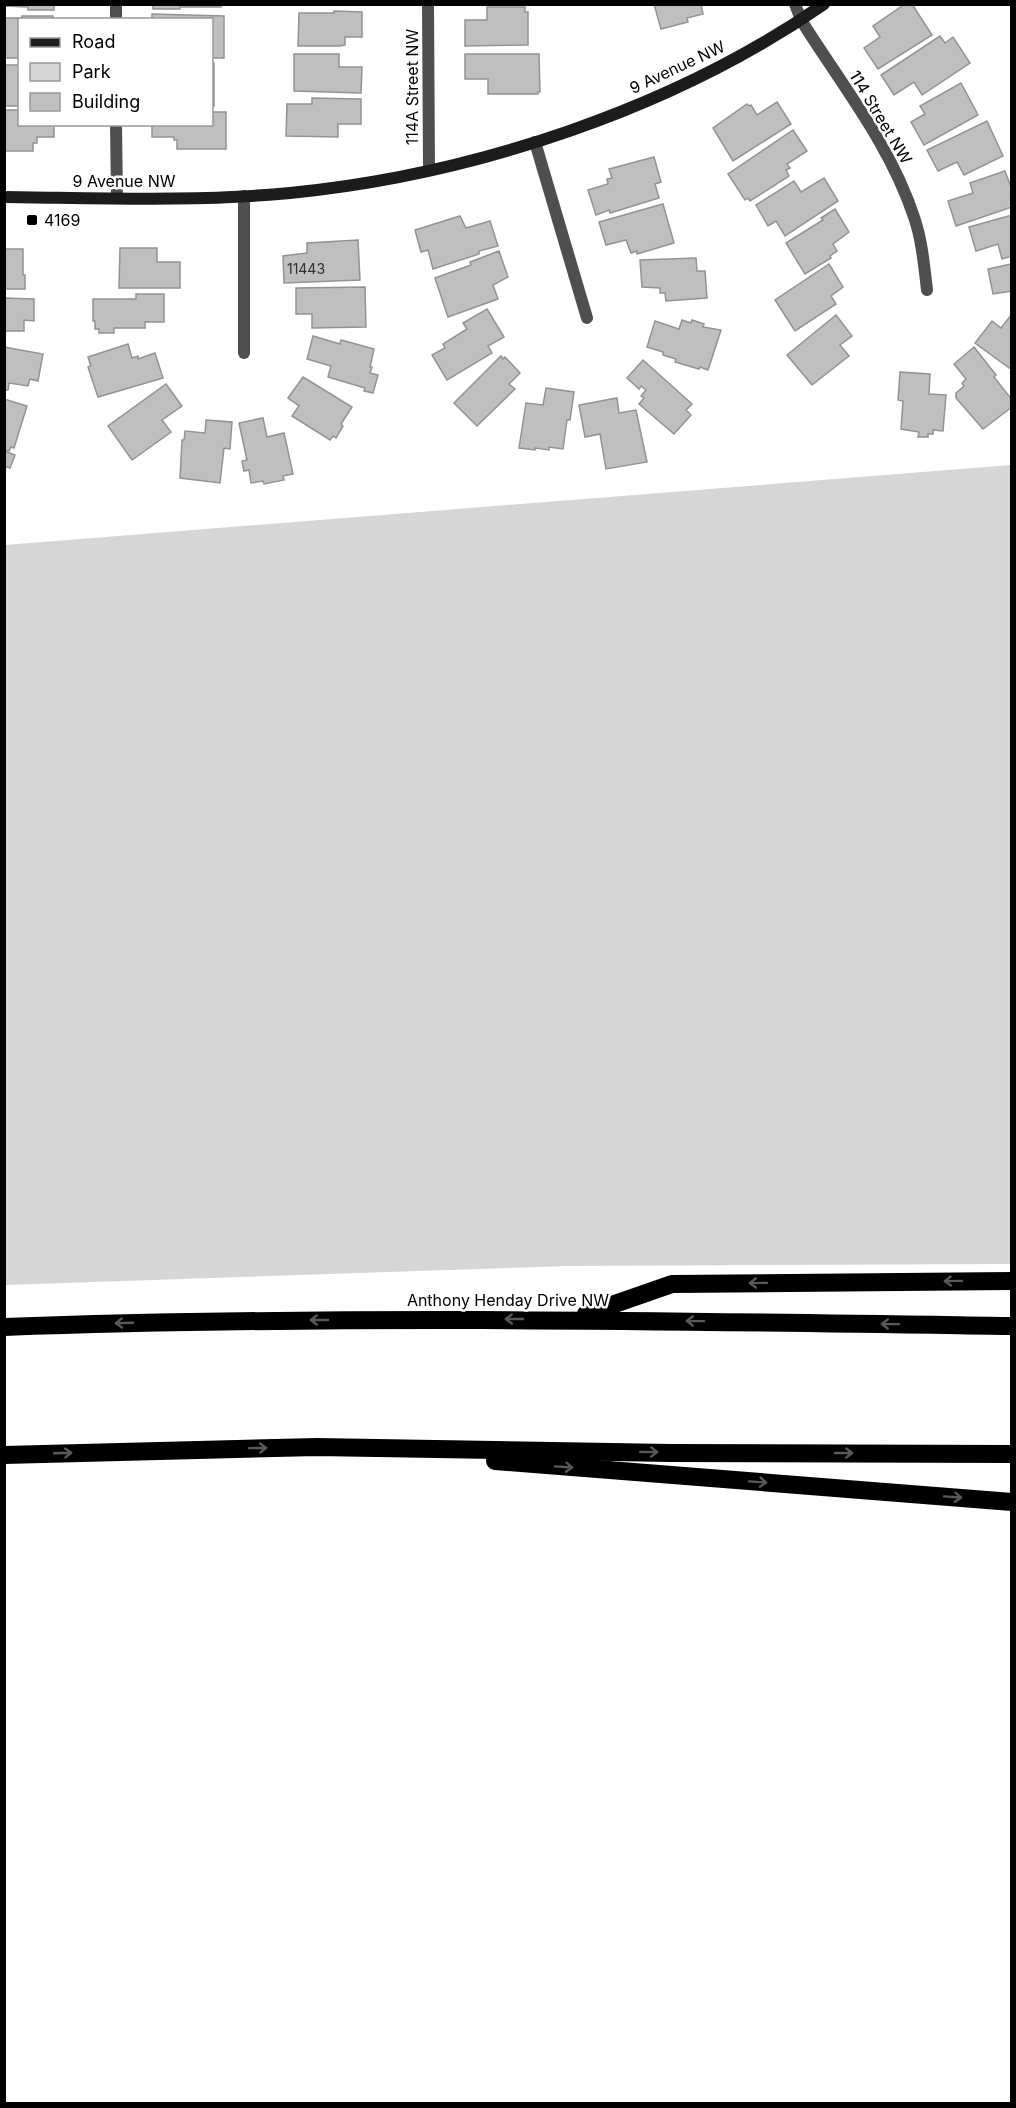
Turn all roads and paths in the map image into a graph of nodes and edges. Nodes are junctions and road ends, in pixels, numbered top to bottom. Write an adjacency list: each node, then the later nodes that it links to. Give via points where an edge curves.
1 (428, 4): 7 (street, 114A Street NW)
2 (795, 4): 4 (street, 114 Street NW)
3 (824, 4): 4 (street, 9 Avenue NW)
4 (801, 20): 6 (street, 9 Avenue NW, via 668,92); 11 (street, 114 Street NW, via 895,169 921,240)
5 (116, 126): 10 (street)
6 (535, 142): 7 (street, 9 Avenue NW); 12 (street)
7 (429, 169): 8 (street, 9 Avenue NW, via 338,187)
8 (244, 196): 10 (street, 9 Avenue NW); 13 (street)
9 (4, 197): 10 (street, 9 Avenue NW)
10 (117, 198)
11 (927, 290)
12 (587, 318)
13 (244, 353)
14 (1011, 1281): 15 (highway, one-way to 15, via 672,1284)
15 (573, 1319): 16 (highway, Anthony Henday Drive NW, one-way to 15); 17 (highway, Anthony Henday Drive NW, one-way to 17, via 177,1321)
16 (1011, 1326)
17 (4, 1327)
18 (317, 1447): 19 (highway, one-way to 19); 20 (highway, one-way to 18); 21 (highway, one-way to 21)
19 (1011, 1454)
20 (4, 1455)
21 (1011, 1502)

